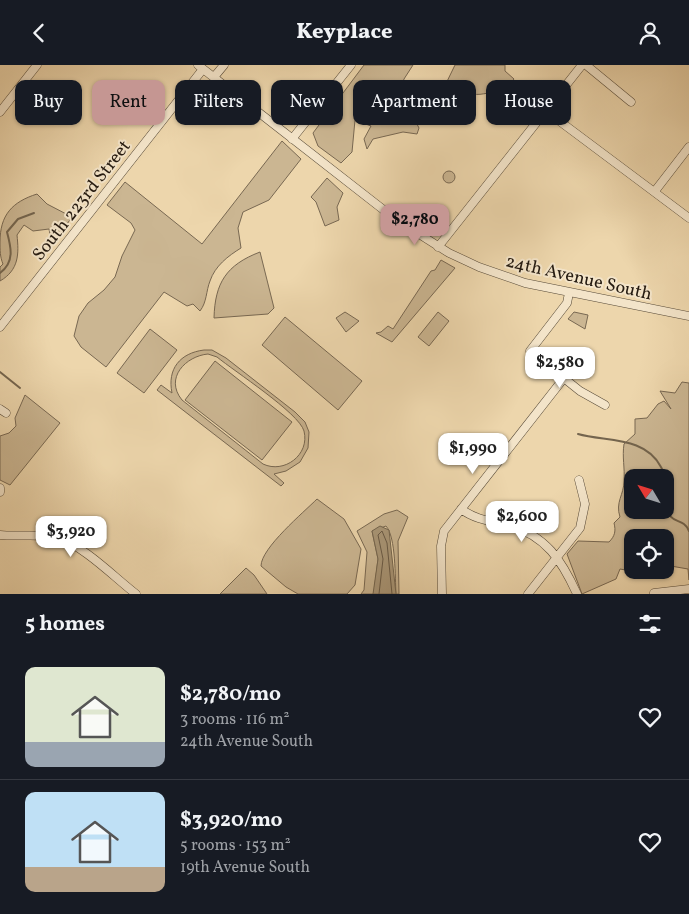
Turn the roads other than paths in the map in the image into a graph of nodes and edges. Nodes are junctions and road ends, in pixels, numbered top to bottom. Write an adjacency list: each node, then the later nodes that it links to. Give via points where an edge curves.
1 (37, 65): 9 (street)
2 (224, 65): 6 (street)
3 (351, 65): 12 (street)
4 (584, 65): 7 (street); 8 (street)
5 (201, 67): 6 (street, 24th Avenue South); 19 (street, South 223rd Street)
6 (214, 77): 12 (street, 24th Avenue South)
7 (571, 81)
8 (631, 101)
9 (0, 112)
10 (535, 125): 16 (street)
11 (564, 125): 14 (street)
12 (292, 139): 16 (street, 24th Avenue South, via 394,218)
13 (689, 147): 14 (street)
14 (655, 191): 15 (street)
15 (689, 218)
16 (438, 247): 17 (street, 24th Avenue South, via 494,273)
17 (569, 293): 18 (street, 24th Avenue South); 20 (street, via 567,303 530,351)
18 (689, 316)
19 (0, 327)
20 (564, 378): 21 (street); 23 (street)
21 (605, 405)
22 (579, 480): 25 (street, via 585,504 582,524)
23 (461, 509): 25 (street, via 477,519 528,533); 29 (street, via 442,538)
24 (0, 535): 28 (street, via 41,536 65,541)
25 (558, 557): 30 (street); 31 (street)
26 (689, 589): 27 (street)
27 (654, 593)
28 (136, 594)
29 (442, 594)
30 (528, 594)
31 (577, 594)

